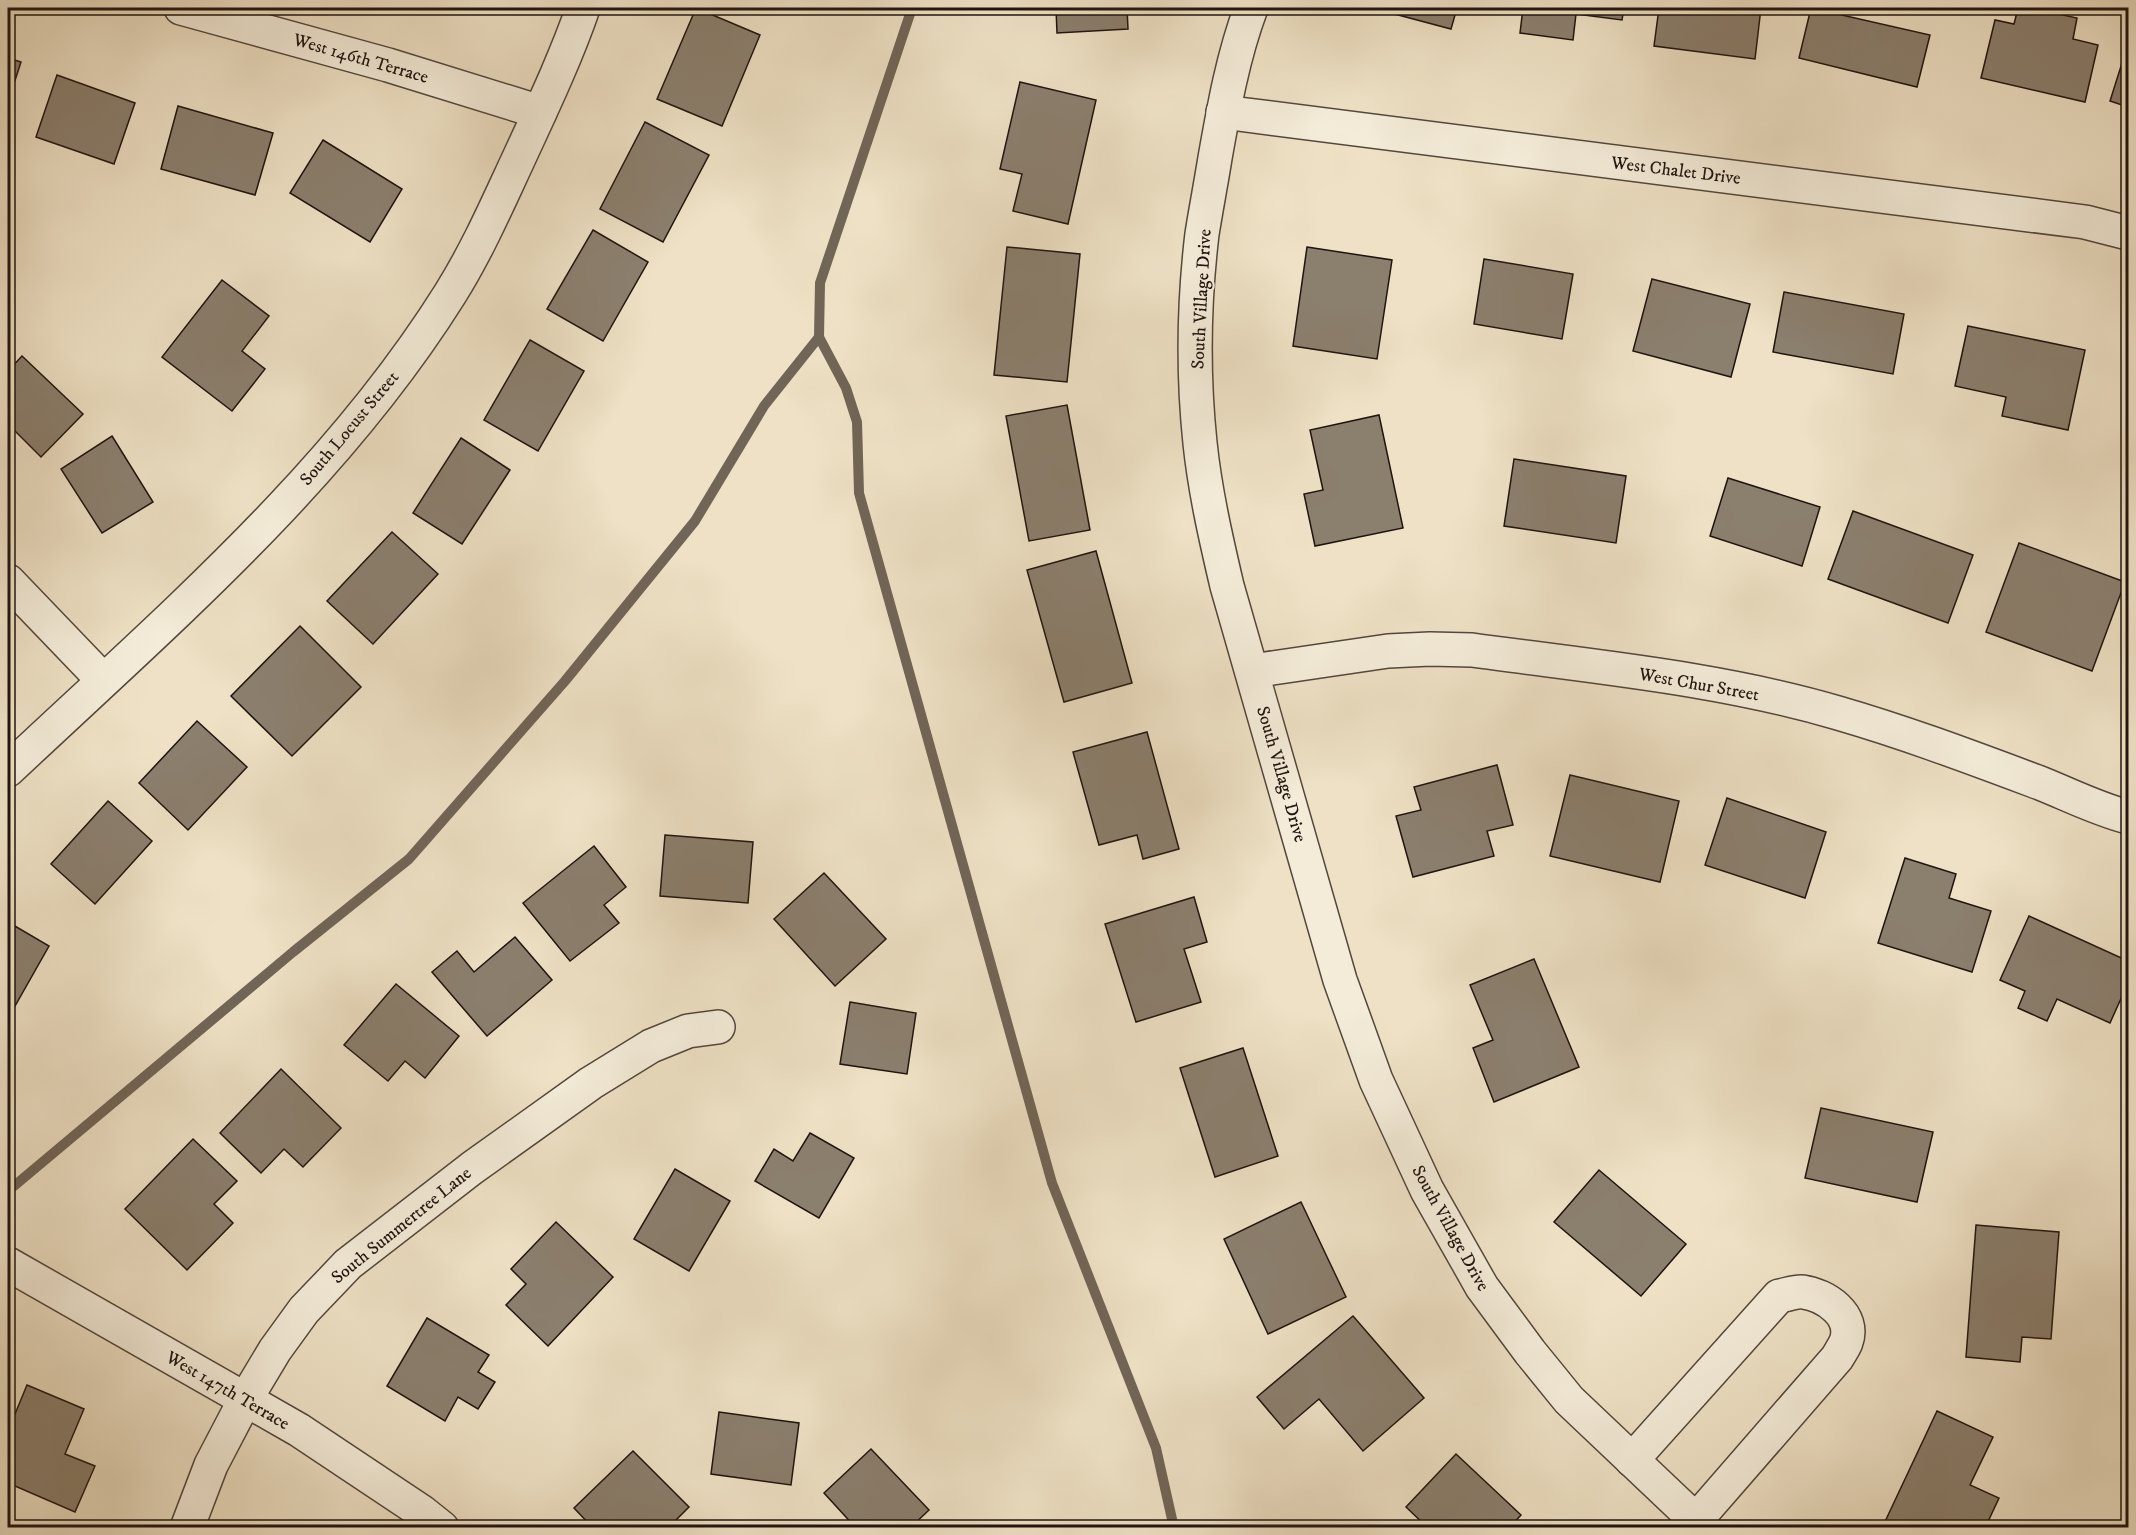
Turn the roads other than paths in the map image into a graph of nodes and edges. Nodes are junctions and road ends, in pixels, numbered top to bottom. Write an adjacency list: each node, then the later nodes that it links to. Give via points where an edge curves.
1 (181, 8): 4 (street, West 146th Terrace)
2 (583, 8): 4 (street, South Locust Street)
3 (1251, 8): 5 (street, South Village Drive)
4 (540, 112): 9 (street, South Locust Street, via 484,234 450,294 397,372 315,472 215,575)
5 (1223, 112): 6 (street, West Chalet Drive, via 2085,222); 8 (street, South Village Drive, via 1202,234 1196,379 1200,444 1212,521)
6 (2128, 233)
7 (8, 581): 9 (street)
8 (1252, 671): 11 (street, West Chur Street, via 1388,651 1441,649 1720,685 1837,712); 15 (street, South Village Drive, via 1340,980 1376,1080 1427,1190 1482,1287 1530,1352 1569,1400)
9 (103, 680): 10 (street, South Locust Street)
10 (8, 770)
11 (2128, 817)
12 (718, 1027): 14 (street, South Summertree Lane, via 688,1031 651,1046 591,1083 348,1263 304,1310)
13 (8, 1264): 14 (street, West 147th Terrace)
14 (245, 1400): 17 (street, South Summertree Lane, via 211,1465); 18 (street, West 147th Terrace, via 299,1430)
15 (1632, 1460): 16 (street, South Village Drive); 16 (street, South Village Drive, via 1779,1296 1800,1292 1823,1297 1835,1306 1847,1331 1847,1340 1837,1358)
16 (1700, 1524)
17 (187, 1527)
18 (442, 1527)

